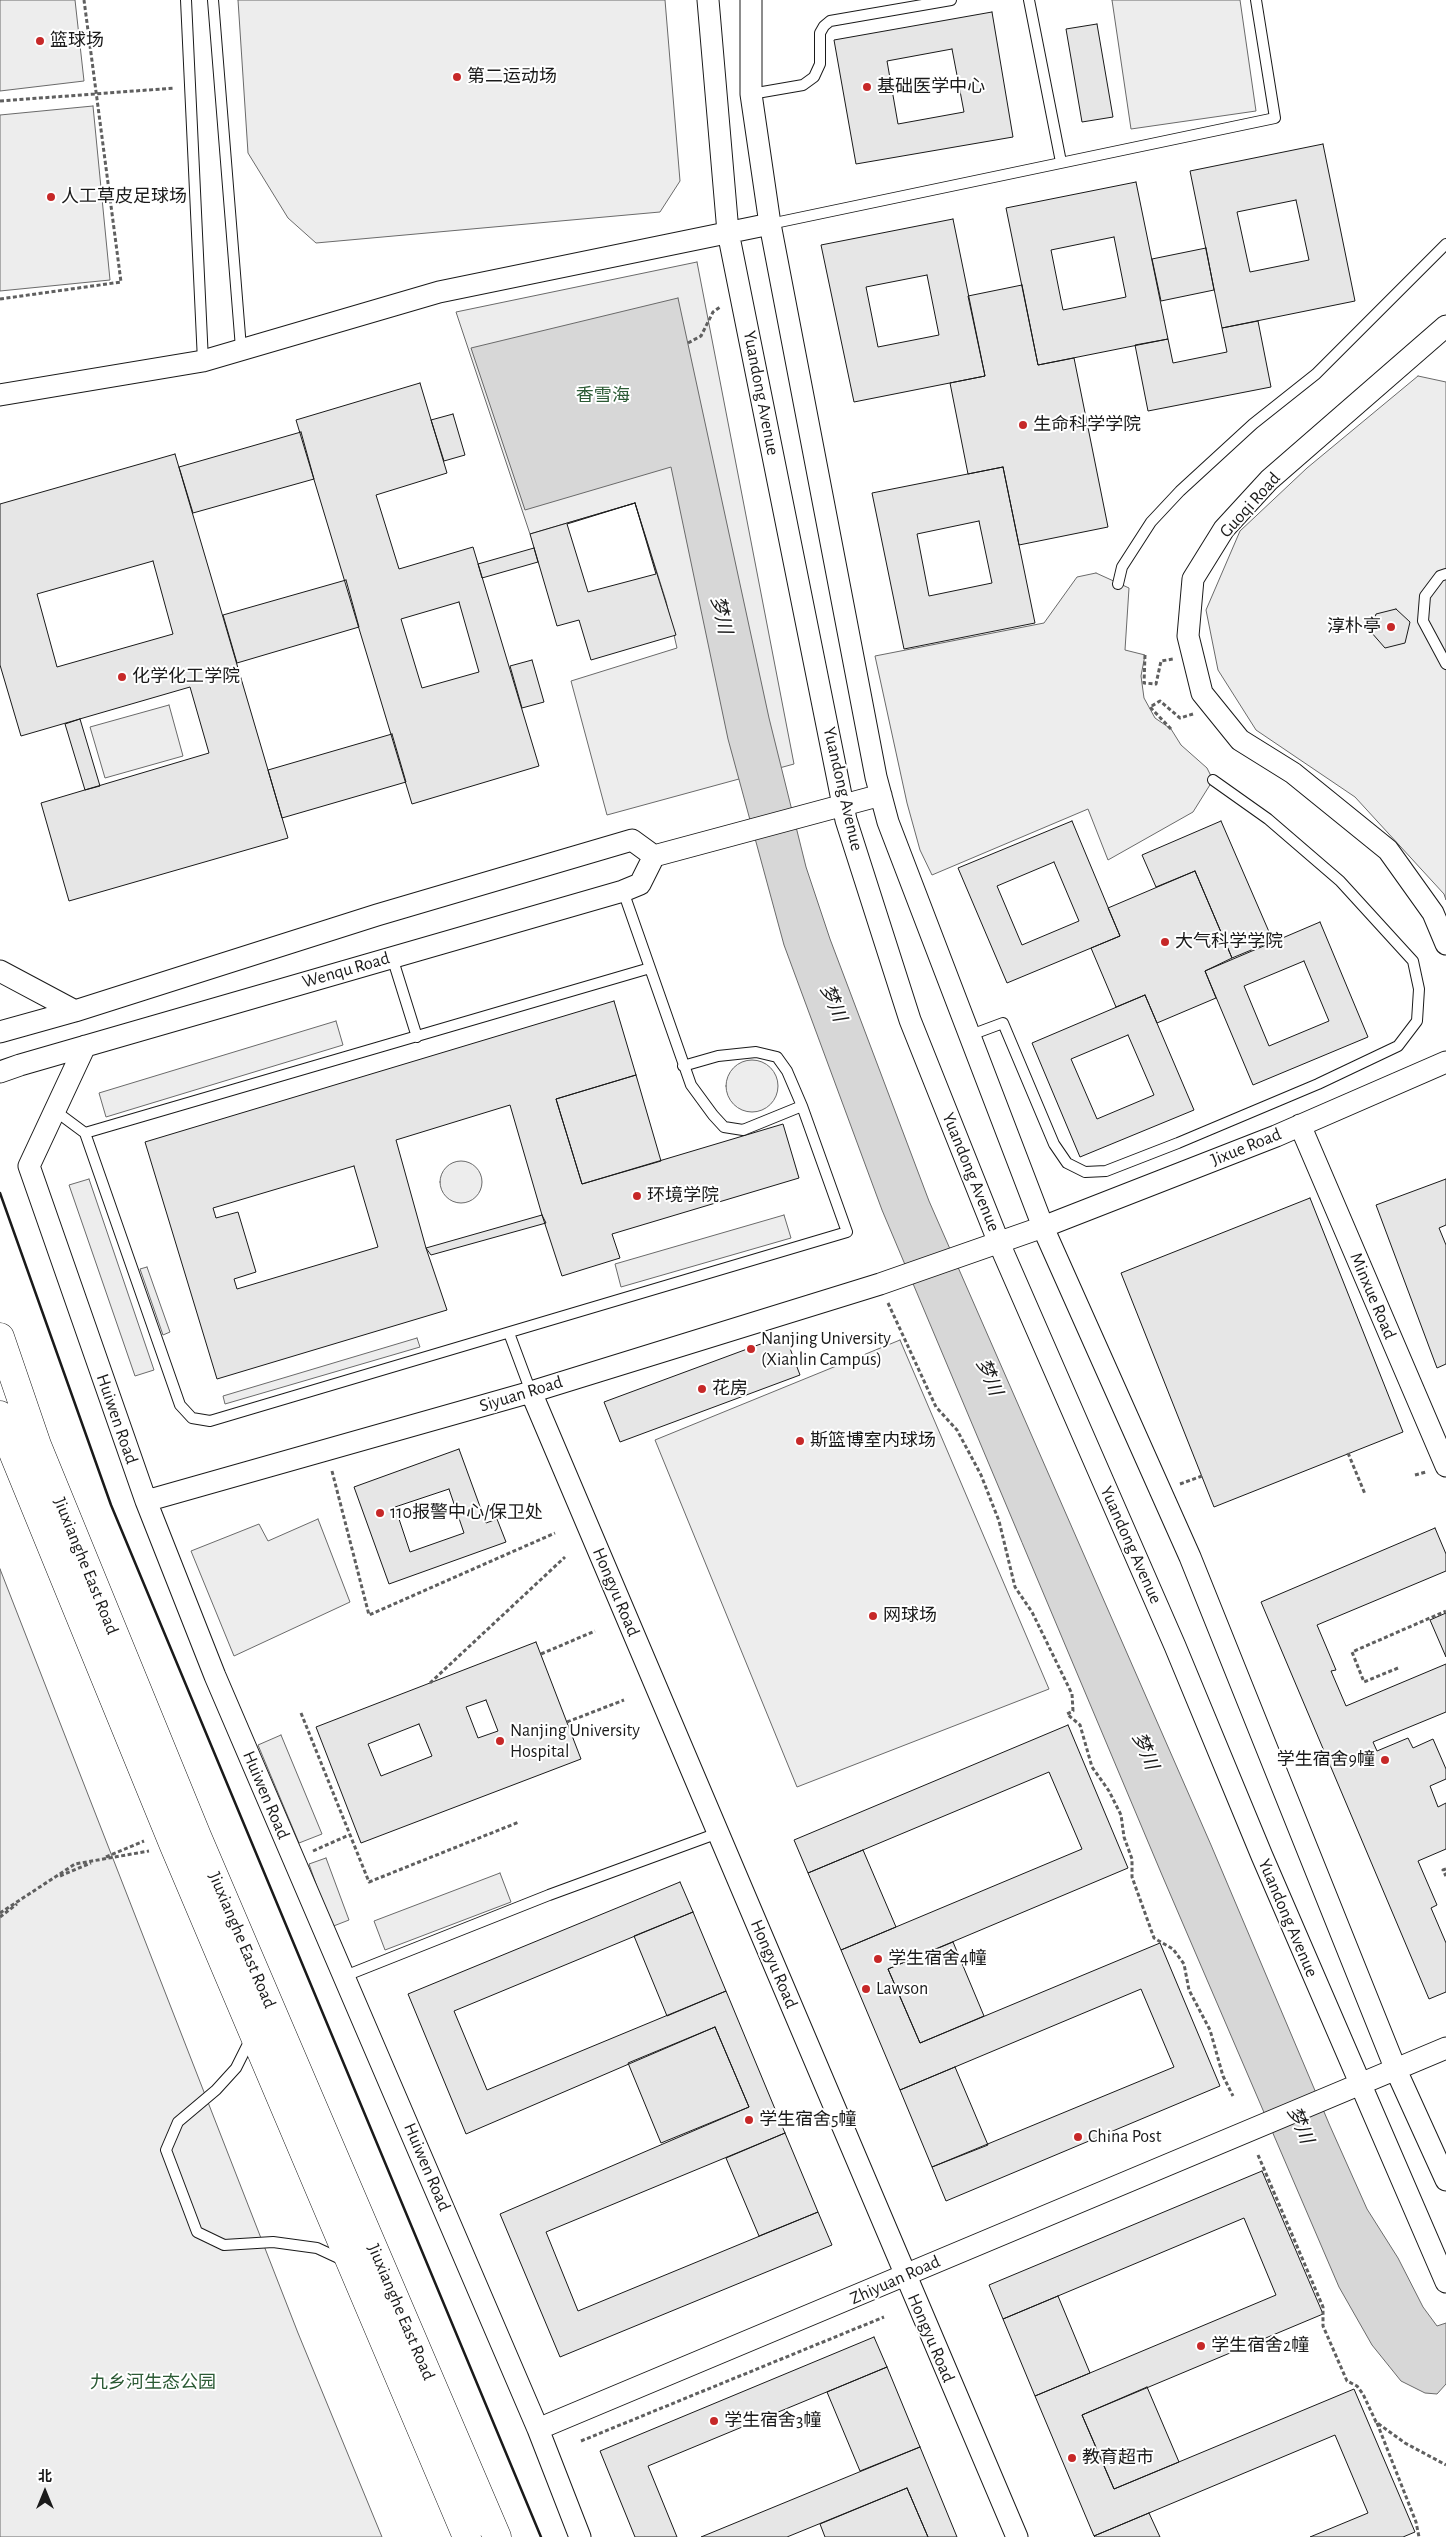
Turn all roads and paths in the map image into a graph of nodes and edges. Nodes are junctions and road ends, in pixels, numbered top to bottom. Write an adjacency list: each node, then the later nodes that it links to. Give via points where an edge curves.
1 (84, 0): 10 (path)
2 (186, 0): 9 (lane)
3 (213, 0): 21 (lane)
4 (708, 0): 15 (street, Yuandong Avenue)
5 (751, 0): 11 (street, Yuandong Avenue)
6 (951, 0): 11 (lane, via 830,21 820,33 820,64 814,77 803,85)
7 (1029, 0): 13 (lane)
8 (1256, 0): 13 (lane, via 1275,118)
9 (191, 87): 10 (path); 22 (lane)
10 (97, 92): 12 (path); 18 (path, via 121,282)
11 (751, 94): 14 (street, Yuandong Avenue)
12 (0, 101)
13 (1061, 162): 14 (lane)
14 (770, 224): 15 (street); 32 (street, Yuandong Avenue)
15 (728, 232): 17 (street, Yuandong Avenue); 21 (street, via 439,292)
16 (1446, 244): 25 (lane, via 1316,374 1253,424 1180,490 1151,522 1122,567)
17 (740, 292): 20 (path, via 714,312 701,336); 33 (street, Yuandong Avenue)
18 (0, 299)
19 (1446, 326): 26 (street, Guoqi Road, via 1269,480 1224,529 1193,579 1188,636)
20 (688, 343)
21 (240, 348): 22 (street)
22 (202, 361): 23 (street)
23 (0, 395)
24 (1446, 574): 28 (lane, via 1440,576 1425,596 1423,621)
25 (1118, 584)
26 (1192, 652): 27 (path, via 1167,662 1161,661 1156,684 1144,683); 29 (street, Guoqi Road, via 1202,694)
27 (1145, 656)
28 (1446, 664)
29 (1210, 703): 30 (path, via 1180,718 1160,701 1150,707); 36 (street, Guoqi Road, via 1240,740 1293,773 1388,850 1434,913)
30 (1171, 729)
31 (1213, 780): 43 (lane, via 1268,819 1340,881 1413,961 1419,989 1417,1021 1398,1046 1258,1110 1106,1171 1085,1172 1067,1163 1054,1144 1003,1023)
32 (881, 795): 33 (street); 43 (street, Yuandong Avenue, via 888,822)
33 (843, 806): 34 (street); 53 (street, Yuandong Avenue, via 910,1020)
34 (654, 856): 35 (street, Wenqu Road, via 640,884); 40 (street, via 632,840)
35 (623, 891): 37 (street, Wenqu Road); 38 (lane)
36 (1446, 944)
37 (392, 957): 42 (lane); 44 (street, Wenqu Road)
38 (650, 968): 42 (lane); 46 (lane)
39 (0, 971): 40 (street)
40 (75, 1011): 41 (street)
41 (7, 1031)
42 (417, 1036): 51 (lane)
43 (968, 1036): 52 (street, Yuandong Avenue)
44 (85, 1046): 47 (street, Wenqu Road); 49 (street, Huiwen Road)
45 (1446, 1062): 50 (street, Jixue Road)
46 (683, 1066): 48 (lane, via 718,1056 756,1052 777,1057 787,1071); 48 (lane, via 691,1085 724,1127 743,1130)
47 (0, 1072)
48 (802, 1106): 56 (lane, via 847,1232)
49 (53, 1110): 51 (lane); 64 (street, Huiwen Road, via 28,1166)
50 (1300, 1125): 52 (street, Jixue Road); 62 (street, Minxue Road)
51 (85, 1133): 56 (lane, via 180,1405 192,1418 210,1421)
52 (1043, 1228): 53 (street, Jixue Road); 87 (street, Yuandong Avenue, via 1190,1557)
53 (999, 1243): 54 (street, Jixue Road); 88 (street, Yuandong Avenue, via 1175,1646)
54 (974, 1252): 55 (street, Siyuan Road)
55 (887, 1282): 58 (street, Siyuan Road); 89 (path, via 936,1407 957,1430 981,1475 998,1520 1015,1587 1032,1612 1072,1694 1073,1711 1067,1714 1080,1725 1092,1767 1110,1791 1121,1815 1124,1837 1132,1858 1132,1877 1154,1938 1173,1948 1184,1964 1189,1990 1210,2030 1223,2076)
56 (509, 1333): 58 (lane)
57 (0, 1337): 101 (main road, Jiuxianghe East Road, via 37,1445 197,1836)
58 (531, 1392): 60 (street, Siyuan Road); 76 (street, Hongyu Road)
59 (0, 1414): 78 (main road, Jiuxianghe East Road)
60 (326, 1449): 64 (street, Siyuan Road); 65 (path, via 369,1615)
61 (1348, 1453): 63 (path)
62 (1446, 1466)
63 (1365, 1494)
64 (146, 1502): 79 (street, Huiwen Road)
65 (555, 1532)
66 (564, 1557): 71 (path)
67 (1446, 1611): 70 (path, via 1352,1652 1364,1682)
68 (595, 1631): 69 (path)
69 (541, 1654)
70 (1398, 1668)
71 (430, 1683)
72 (624, 1700): 74 (path)
73 (301, 1713): 77 (path)
74 (566, 1722)
75 (519, 1822): 77 (path, via 369,1882)
76 (718, 1833): 84 (lane, via 549,1895); 93 (street, Hongyu Road)
77 (349, 1835): 79 (path)
78 (171, 1839): 82 (path, via 75,1864); 83 (path, via 49,1880); 85 (main road, Jiuxianghe East Road)
79 (293, 1859): 84 (street, Huiwen Road)
80 (1446, 1869): 81 (path, via 1443,1870)
81 (1446, 1876)
82 (0, 1913)
83 (0, 1917)
84 (345, 1976): 97 (street, Huiwen Road)
85 (253, 2033): 92 (main road, Jiuxianghe East Road); 92 (lane, via 236,2068 178,2122 166,2150 197,2232 224,2245 273,2242 318,2248)
86 (1446, 2048): 87 (street, Zhiyuan Road)
87 (1396, 2070): 88 (street, Zhiyuan Road); 91 (street, Yuandong Avenue)
88 (1360, 2084): 93 (street, Zhiyuan Road); 94 (street, Yuandong Avenue)
89 (1233, 2096)
90 (1258, 2155): 96 (path, via 1323,2307 1323,2326 1347,2381 1363,2394)
91 (1446, 2180)
92 (352, 2264): 100 (main road, Jiuxianghe East Road)
93 (905, 2276): 97 (street, Zhiyuan Road); 103 (street, Hongyu Road)
94 (1446, 2282)
95 (884, 2317): 98 (path)
96 (1376, 2422): 99 (path); 104 (path)
97 (538, 2429): 102 (street, Huiwen Road)
98 (581, 2441)
99 (1446, 2466)
100 (467, 2537)
101 (497, 2537)
102 (580, 2537)
103 (1017, 2537)
104 (1420, 2537)

